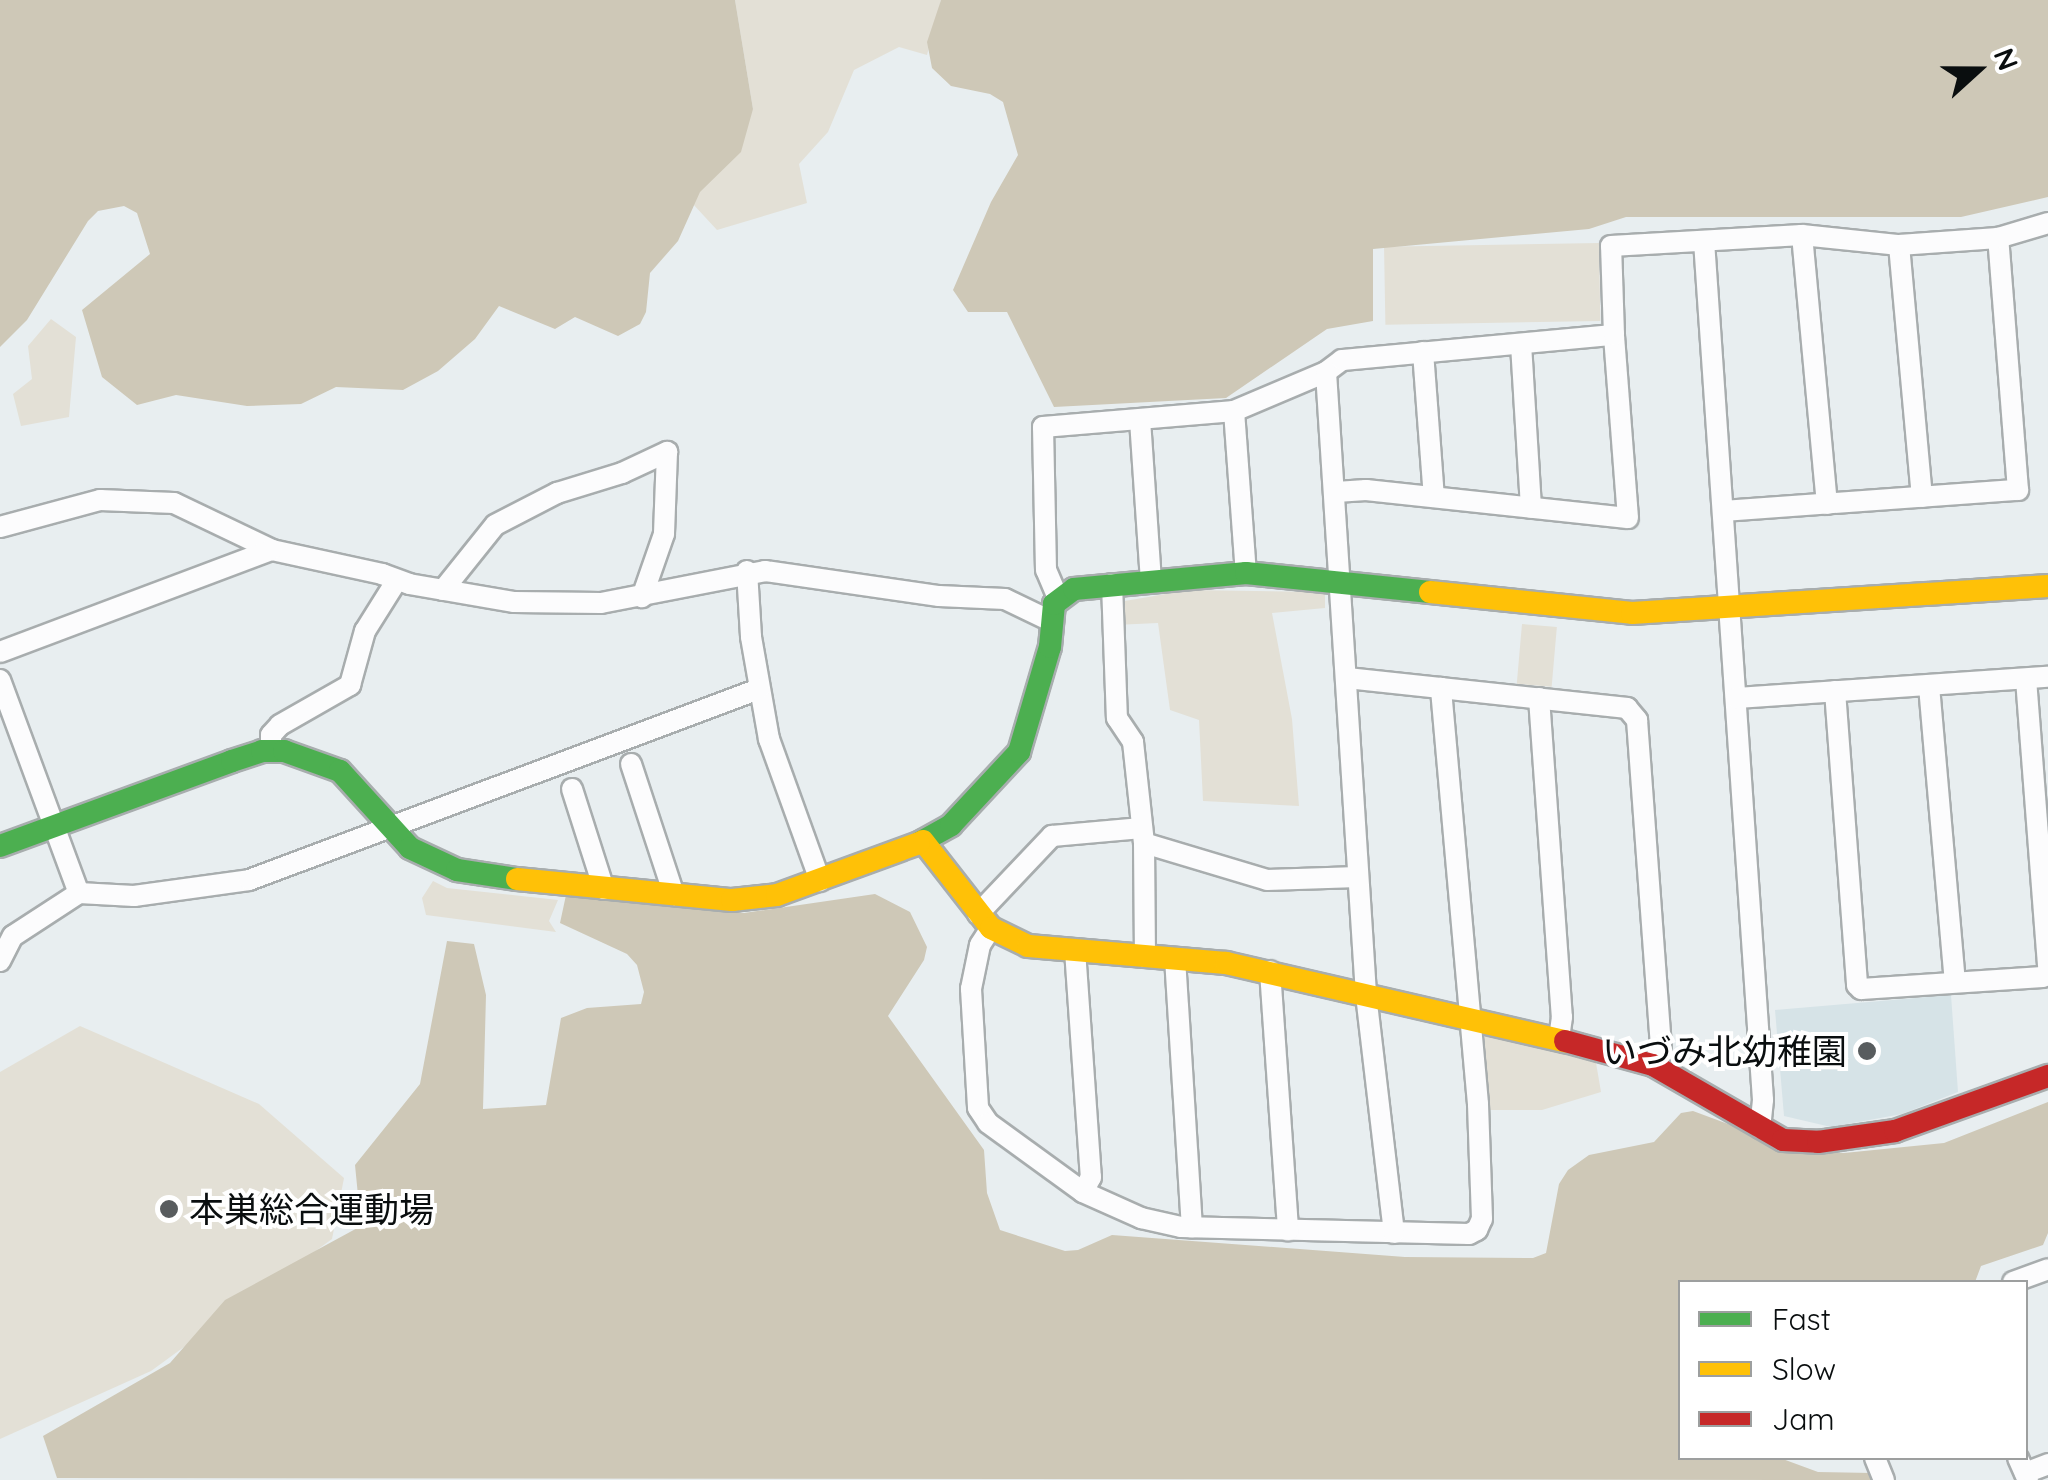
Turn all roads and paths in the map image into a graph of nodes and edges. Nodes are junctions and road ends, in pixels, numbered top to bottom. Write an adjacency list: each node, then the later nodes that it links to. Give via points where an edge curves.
1 (2048, 223): 3 (street)
2 (1802, 234): 4 (street); 5 (street); 15 (street)
3 (1998, 238): 5 (street); 14 (street, via 2018,490)
4 (1704, 241): 6 (street, via 1611,246); 17 (street)
5 (1899, 245): 14 (street)
6 (1614, 335): 7 (street); 16 (street, via 1628,518)
7 (1522, 344): 8 (street); 16 (street)
8 (1422, 352): 9 (street, via 1342,360); 13 (street)
9 (1326, 372): 10 (street); 12 (street)
10 (1234, 412): 11 (street); 21 (street)
11 (1140, 420): 23 (street); 29 (street, via 1043,428 1046,570)
12 (1336, 492): 13 (street); 24 (street)
13 (1434, 497): 16 (street)
14 (1922, 497): 15 (street)
15 (1827, 504): 17 (street)
16 (1531, 508)
17 (1723, 511): 30 (street)
18 (0, 528): 19 (street, via 100,500 174,503)
19 (272, 550): 22 (street); 32 (street)
20 (748, 571): 28 (street); 31 (street, via 1004,599); 39 (street)
21 (1246, 574): 23 (street); 24 (street)
22 (398, 580): 27 (street); 43 (street, via 365,631 350,685 280,725)
23 (1151, 581): 25 (street)
24 (1340, 582): 30 (street, via 1632,614); 34 (street)
25 (1112, 584): 29 (street, via 1074,588); 48 (street, via 1117,718 1133,742)
26 (2048, 586): 30 (street)
27 (444, 590): 28 (street, via 543,605); 28 (street, via 496,525 557,493 667,452 664,534)
28 (642, 597)
29 (1058, 598): 31 (street)
30 (1728, 608): 42 (street)
31 (1053, 622): 49 (street, via 1020,752 951,825)
32 (0, 652)
33 (2048, 677): 35 (street)
34 (1347, 678): 38 (street); 51 (street)
35 (2026, 679): 37 (street); 61 (street)
36 (0, 680): 46 (street)
37 (1929, 686): 40 (street); 63 (street)
38 (1441, 688): 41 (street); 65 (street)
39 (759, 690): 47 (street); 52 (street, via 769,739)
40 (1836, 692): 42 (street); 63 (street, via 1858,985)
41 (1539, 698): 66 (street); 67 (street, via 1627,708 1638,720 1661,1045)
42 (1736, 698): 69 (street)
43 (271, 751): 46 (street); 47 (street, via 340,771)
44 (630, 764): 55 (street)
45 (572, 788): 53 (street)
46 (56, 825): 50 (street); 54 (street)
47 (392, 829): 53 (street, via 410,848 456,870); 54 (street, via 248,880 134,896)
48 (1143, 836): 51 (street, via 1267,880); 56 (street, via 1052,836); 58 (street)
49 (923, 841): 52 (street); 56 (street)
50 (0, 846)
51 (1358, 876): 64 (street)
52 (820, 882): 55 (street, via 732,900)
53 (604, 888): 55 (street)
54 (78, 893): 60 (street, via 13,936)
55 (674, 895)
56 (984, 921): 57 (street, via 1028,946); 70 (street, via 971,989 978,1108 988,1123)
57 (1075, 950): 58 (street); 70 (street, via 1091,1177)
58 (1145, 957): 59 (street)
59 (1176, 958): 62 (street); 71 (street)
60 (0, 961)
61 (2048, 970): 63 (street, via 2043,977)
62 (1270, 971): 64 (street); 72 (street)
63 (1956, 982)
64 (1366, 994): 65 (street); 73 (street)
65 (1469, 1018): 66 (street); 73 (street, via 1482,1219 1469,1234)
66 (1559, 1040): 67 (street)
67 (1653, 1064): 69 (street)
68 (2048, 1076): 69 (street, via 1865,1138 1783,1140)
69 (1760, 1128)
70 (1083, 1192): 71 (street, via 1141,1218)
71 (1192, 1228): 72 (street)
72 (1288, 1230): 73 (street)
73 (1394, 1233)
74 (2048, 1269): 75 (street)
75 (2018, 1280)
76 (2048, 1464): 77 (street)
77 (2024, 1470)

